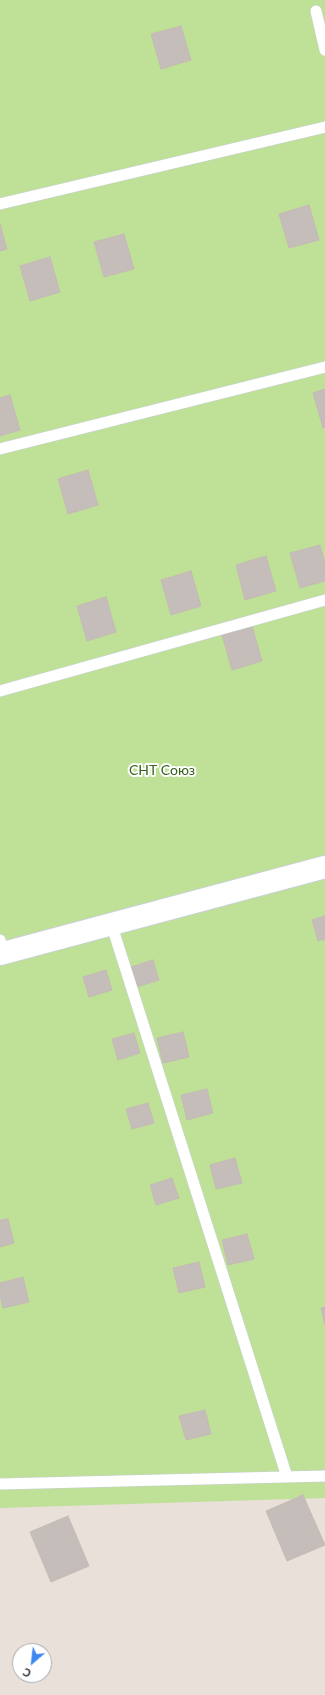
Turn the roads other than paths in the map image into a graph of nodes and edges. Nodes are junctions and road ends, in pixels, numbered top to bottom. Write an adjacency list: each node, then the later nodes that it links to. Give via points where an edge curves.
1 (316, 11): 2 (lane)
2 (325, 50)
3 (325, 127): 4 (lane)
4 (0, 204)
5 (325, 367): 6 (lane)
6 (0, 449)
7 (325, 600): 8 (lane)
8 (0, 691)
9 (325, 867): 10 (street)
10 (111, 924): 11 (street); 13 (lane)
11 (1, 949)
12 (325, 1476): 13 (lane)
13 (287, 1477): 14 (lane)
14 (0, 1484)

